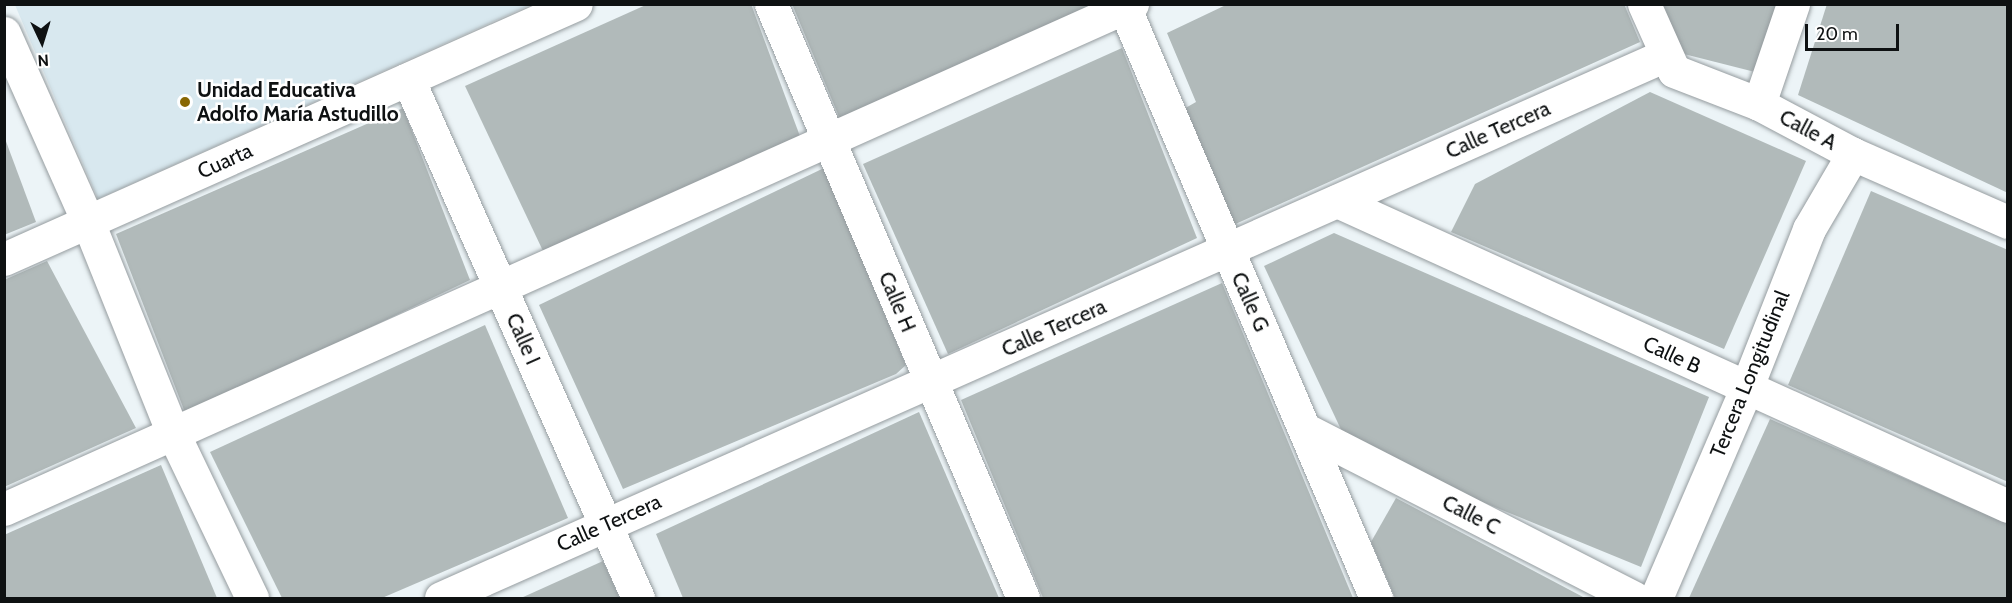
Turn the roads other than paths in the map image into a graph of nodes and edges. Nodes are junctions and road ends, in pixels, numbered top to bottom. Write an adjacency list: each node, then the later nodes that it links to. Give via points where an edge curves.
1 (576, 4): 8 (street, Cuarta)
2 (771, 4): 10 (street, Calle H)
3 (1644, 4): 7 (street, Calle A)
4 (1793, 4): 9 (street)
5 (1127, 6): 10 (street); 15 (street, Calle G)
6 (4, 33): 13 (street)
7 (1666, 55): 9 (street, Calle A, via 1674,71); 12 (street, Calle Tercera)
8 (408, 79): 13 (street, Cuarta); 17 (street, Calle I)
9 (1759, 104): 11 (street, Calle A)
10 (828, 140): 17 (street); 18 (street, Calle H)
11 (1853, 154): 14 (street, Calle A); 19 (street, Tercera Longitudinal, via 1809,229)
12 (1337, 201): 15 (street, Calle Tercera); 19 (street, Calle B)
13 (88, 222): 16 (street, Cuarta); 21 (street)
14 (2007, 222)
15 (1227, 251): 18 (street, Calle Tercera); 20 (street, Calle G)
16 (4, 259)
17 (500, 287): 21 (street); 24 (street, Calle I)
18 (931, 383): 24 (street, Calle Tercera); 28 (street, Calle H)
19 (1746, 389): 22 (street, Calle B); 31 (street, Tercera Longitudinal)
20 (1308, 431): 29 (street, Calle G); 30 (street, Calle C)
21 (173, 433): 23 (street); 25 (street)
22 (2007, 506)
23 (4, 508)
24 (604, 525): 26 (street, Calle Tercera); 27 (street, Calle I)
25 (252, 598)
26 (441, 598)
27 (638, 598)
28 (1023, 598)
29 (1376, 598)
30 (1634, 598)
31 (1656, 598)

